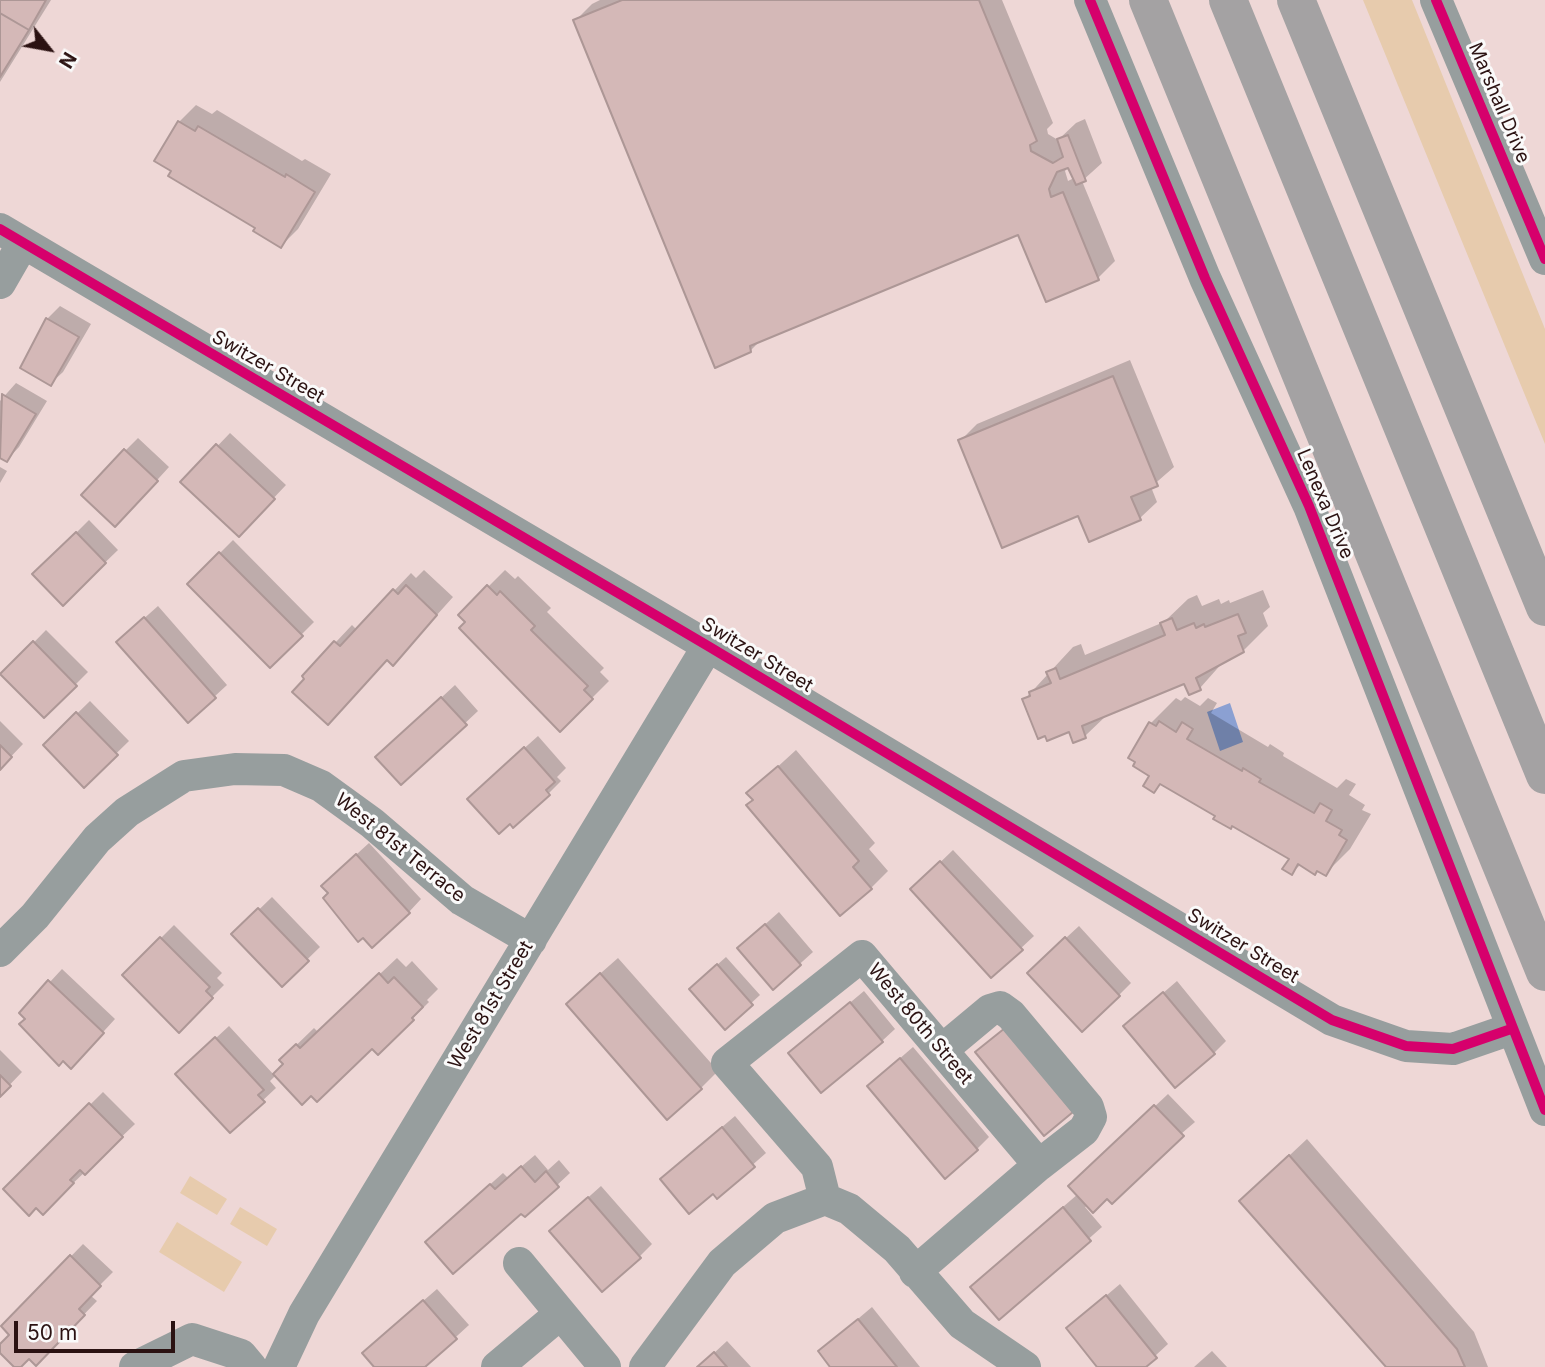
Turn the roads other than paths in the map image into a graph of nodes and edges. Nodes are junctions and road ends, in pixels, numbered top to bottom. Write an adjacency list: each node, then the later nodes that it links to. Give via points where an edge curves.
1 (1090, 0): 17 (street, Lenexa Drive, via 1205,278 1309,506)
2 (1148, 0): 16 (highway)
3 (1228, 0): 13 (highway)
4 (1296, 0): 7 (highway)
5 (1309, 0): 7 (highway)
6 (1436, 0): 9 (street, Marshall Drive)
7 (1339, 105): 11 (highway)
8 (12, 236): 10 (street); 12 (street, Switzer Street)
9 (1545, 259)
10 (0, 283)
11 (1545, 607)
12 (708, 646): 14 (street, West 81st Street); 17 (street, Switzer Street, via 1332,1020 1405,1046 1453,1049)
13 (1545, 775)
14 (531, 940): 15 (street, West 81st Terrace, via 462,900 321,786 284,770 235,769 184,776 127,812 97,839 35,916); 27 (street, West 81st Street, via 304,1314)
15 (0, 951)
16 (1545, 972)
17 (1511, 1029): 19 (street, Lenexa Drive)
18 (942, 1050): 20 (street, West 80th Street); 20 (street, via 990,1010 1000,1007 1088,1107 1091,1117 1084,1130); 21 (street, West 80th Street, via 862,956 727,1063 817,1167)
19 (1545, 1110)
20 (1039, 1165): 23 (street)
21 (825, 1199): 23 (street, via 849,1209 897,1249); 30 (street, via 775,1218 722,1263)
22 (519, 1263): 24 (street)
23 (915, 1272): 31 (street, via 962,1324)
24 (560, 1314): 28 (street); 29 (street)
25 (151, 1365): 26 (street, via 192,1339 242,1355)
26 (251, 1367)
27 (279, 1367)
28 (497, 1367)
29 (606, 1367)
30 (645, 1367)
31 (1025, 1367)

